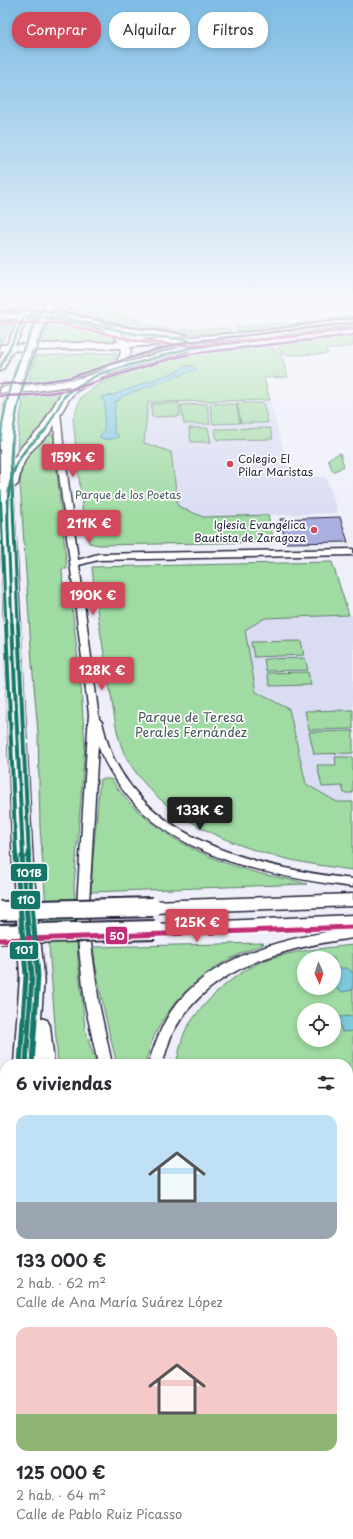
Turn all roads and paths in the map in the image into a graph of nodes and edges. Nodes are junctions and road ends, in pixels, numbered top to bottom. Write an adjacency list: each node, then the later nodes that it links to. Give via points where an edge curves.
1 (19, 375): 5 (main road)
2 (96, 375): 5 (main road, via 60,385)
3 (100, 375): 6 (highway, via 71,390 64,397)
4 (0, 390): 5 (main road)
5 (14, 390): 7 (highway, via 5,449 4,474)
6 (57, 412): 7 (highway, via 45,431 27,448 16,464); 8 (street)
7 (8, 501): 19 (highway, via 23,868)
8 (72, 544): 10 (street, via 82,553); 11 (street)
9 (353, 552): 10 (street)
10 (98, 557): 11 (street)
11 (75, 564): 12 (street)
12 (94, 714): 13 (street, via 106,756 125,787 152,814 181,834 216,852 252,864 312,878); 22 (street, via 82,921 92,1004)
13 (353, 883)
14 (353, 900): 15 (main road, bridge)
15 (0, 911)
16 (353, 921): 18 (main road, bridge)
17 (353, 933): 23 (street, via 270,949 244,959 219,974 193,995 174,1018)
18 (0, 934)
19 (32, 976): 20 (highway); 21 (highway)
20 (26, 1059)
21 (41, 1059)
22 (104, 1059)
23 (157, 1059)

